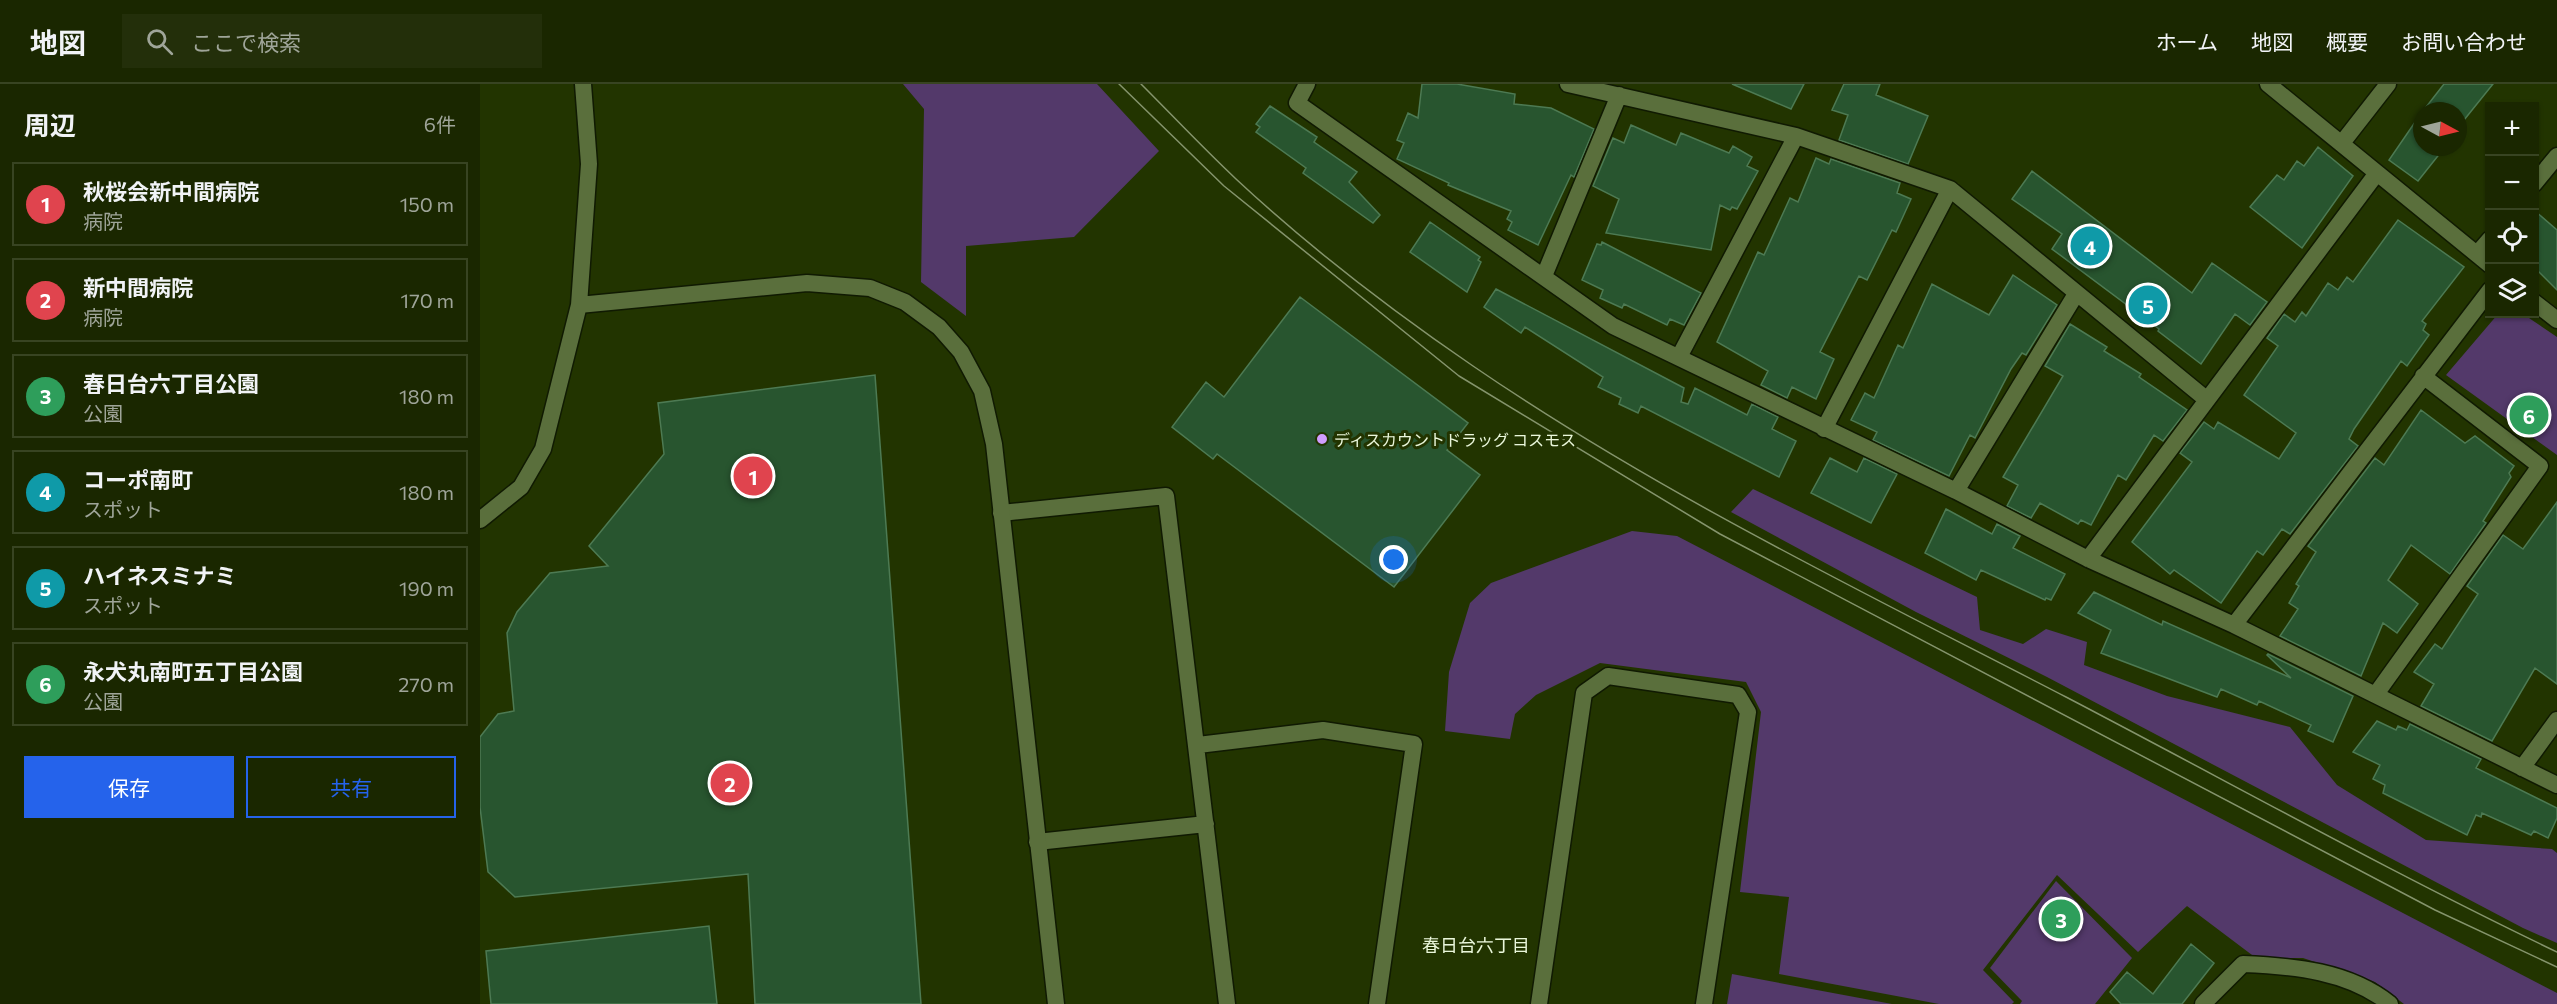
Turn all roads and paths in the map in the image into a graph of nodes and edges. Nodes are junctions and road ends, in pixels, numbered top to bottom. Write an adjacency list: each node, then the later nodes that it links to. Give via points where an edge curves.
1 (583, 84): 17 (street, via 589,164)
2 (1308, 84): 14 (street, via 1297,103)
3 (1568, 84): 6 (street)
4 (2268, 84): 8 (street)
5 (2388, 84): 8 (street)
6 (1619, 95): 7 (street); 14 (street)
7 (1796, 136): 12 (street); 20 (street)
8 (2342, 143): 10 (street)
9 (2557, 156): 11 (street)
10 (2377, 173): 13 (street); 22 (street)
11 (2539, 179)
12 (1950, 189): 15 (street); 23 (street)
13 (2483, 260)
14 (1544, 276): 20 (street, via 1613,326)
15 (2076, 294): 22 (street); 24 (street)
16 (2485, 297): 21 (street)
17 (579, 305): 25 (street, via 807,283 870,288 905,302 939,327 961,352 982,391 994,444); 26 (street, via 543,449 521,487)
18 (2539, 305): 19 (street)
19 (2557, 320)
20 (1680, 357): 23 (street)
21 (2424, 376): 28 (street); 29 (street, via 2540,466)
22 (2206, 399): 27 (street)
23 (1824, 429): 24 (street)
24 (1956, 491): 27 (street)
25 (1000, 513): 31 (street, via 1166,496); 35 (street)
26 (480, 520)
27 (2088, 559): 28 (street)
28 (2234, 625): 29 (street)
29 (2376, 694): 32 (street)
30 (2557, 720): 32 (street)
31 (1198, 745): 34 (street); 39 (street, via 1323,730 1414,744)
32 (2522, 768): 33 (street)
33 (2557, 785)
34 (1206, 824): 35 (street); 38 (street)
35 (1037, 842): 37 (street)
36 (1544, 1003): 40 (street, via 1584,693 1608,676 1738,695 1748,712)
37 (1056, 1004)
38 (1227, 1004)
39 (1377, 1004)
40 (1704, 1004)
41 (2203, 1004): 42 (street, via 2243,964 2302,967 2372,990)
42 (2390, 1004)

